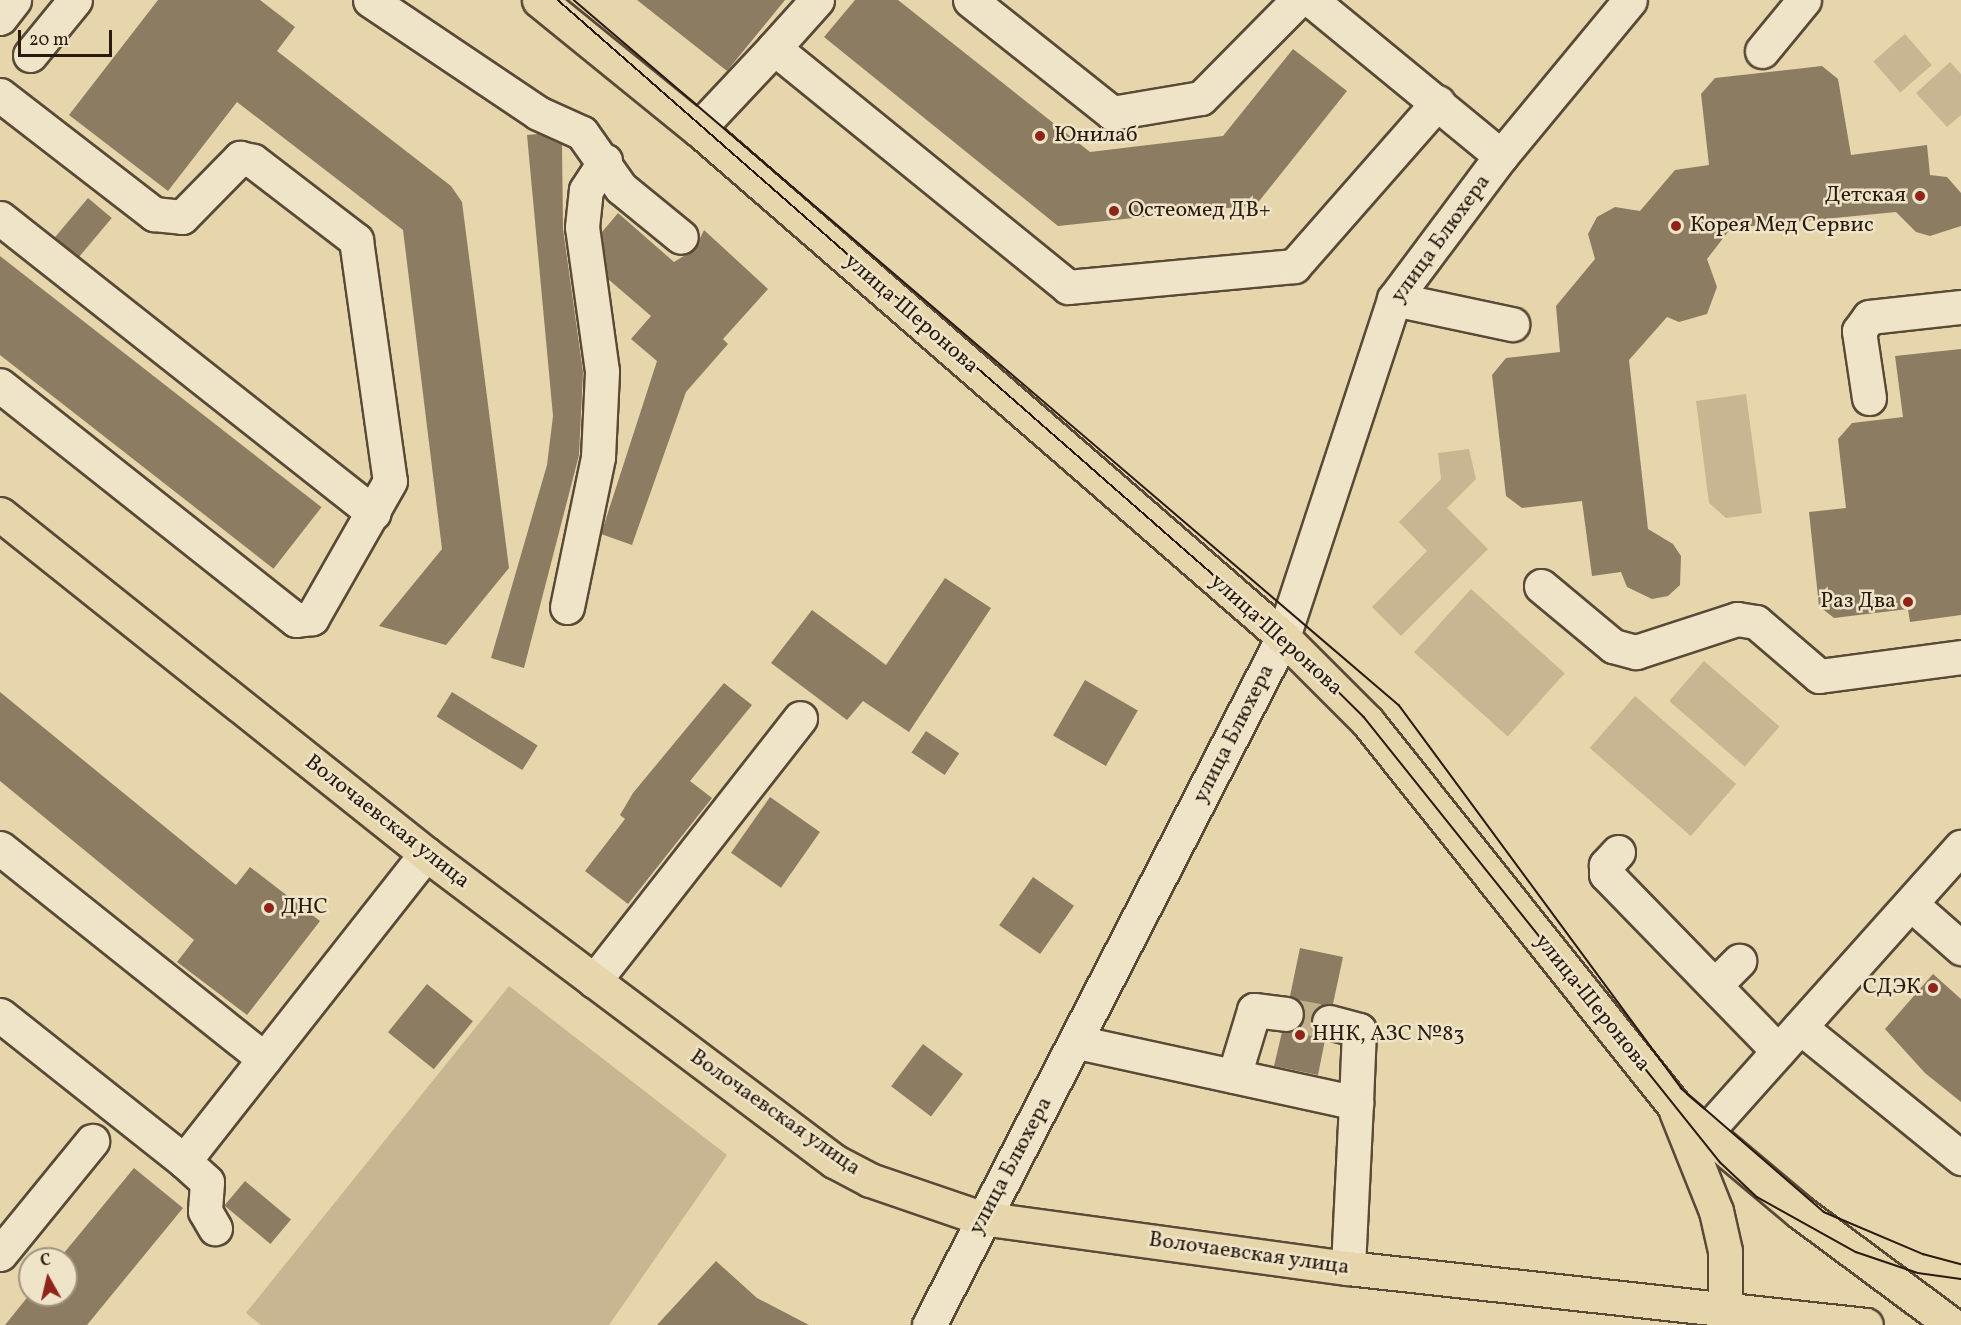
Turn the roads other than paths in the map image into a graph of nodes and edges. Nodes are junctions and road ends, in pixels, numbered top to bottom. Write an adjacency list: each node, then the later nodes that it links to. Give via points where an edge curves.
1 (14, 0): 11 (street)
2 (75, 0): 14 (street)
3 (370, 0): 19 (street, via 538,113 582,133)
4 (539, 0): 17 (main road, улица Шеронова)
5 (817, 0): 12 (street)
6 (970, 0): 7 (street, via 1112,113 1201,98)
7 (1298, 0)
8 (1311, 0): 16 (street)
9 (1630, 0): 18 (street, улица Блюхера)
10 (1804, 0): 13 (street)
11 (0, 18)
12 (774, 48): 16 (street, via 1068,287 1294,266); 17 (street)
13 (1762, 51)
14 (30, 55)
15 (0, 95): 27 (street, via 154,214 182,217 240,158 253,161 356,240 390,473)
16 (1438, 102): 18 (street)
17 (698, 129): 31 (main road, улица Шеронова)
18 (1501, 156): 22 (street, улица Блюхера)
19 (605, 161): 21 (street, via 621,188); 30 (street, via 586,190 582,227 602,371 598,458)
20 (0, 218): 27 (street)
21 (681, 237)
22 (1394, 299): 24 (street); 31 (street, улица Блюхера)
23 (1961, 307): 26 (street, via 1869,317 1859,331)
24 (1512, 324)
25 (0, 385): 27 (street, via 296,620 312,618)
26 (1869, 398)
27 (373, 513)
28 (0, 514): 37 (main road, Волочаевская улица)
29 (1541, 586): 32 (street, via 1613,646 1636,652 1737,619 1756,622 1820,676)
30 (567, 608)
31 (1283, 637): 47 (street, улица Блюхера); 52 (main road, улица Шеронова, via 1367,721)
32 (1961, 657)
33 (800, 718): 41 (street)
34 (1961, 847): 38 (street)
35 (0, 848): 49 (street)
36 (1618, 852): 42 (street, via 1606,865 1606,874)
37 (426, 854): 41 (main road, Волочаевская улица); 49 (street)
38 (1911, 904): 39 (street); 46 (street)
39 (1961, 948)
40 (1739, 961): 42 (street)
41 (594, 981): 57 (main road, Волочаевская улица, via 834,1161 910,1196)
42 (1716, 984): 48 (street)
43 (1286, 1014): 50 (street, via 1254,1010)
44 (0, 1015): 56 (street)
45 (1329, 1023): 51 (street, via 1359,1030)
46 (1800, 1027): 48 (street); 55 (street)
47 (1077, 1042): 50 (street); 57 (street, улица Блюхера)
48 (1778, 1051): 53 (street)
49 (264, 1059): 56 (street)
50 (1234, 1076): 51 (street)
51 (1356, 1103): 60 (street)
52 (1675, 1107): 53 (main road, улица Шеронова); 61 (main road, via 1716,1211 1725,1251)
53 (1705, 1133): 64 (main road, улица Шеронова, via 1800,1212)
54 (92, 1141): 59 (street)
55 (1961, 1158)
56 (184, 1161): 58 (street, via 207,1182 205,1211)
57 (981, 1218): 60 (main road, Волочаевская улица); 62 (street, улица Блюхера)
58 (215, 1228)
59 (0, 1254)
60 (1348, 1268): 61 (main road, Волочаевская улица)
61 (1725, 1318): 63 (main road, Волочаевская улица)
62 (929, 1325)
63 (1866, 1325)
64 (1952, 1325)

